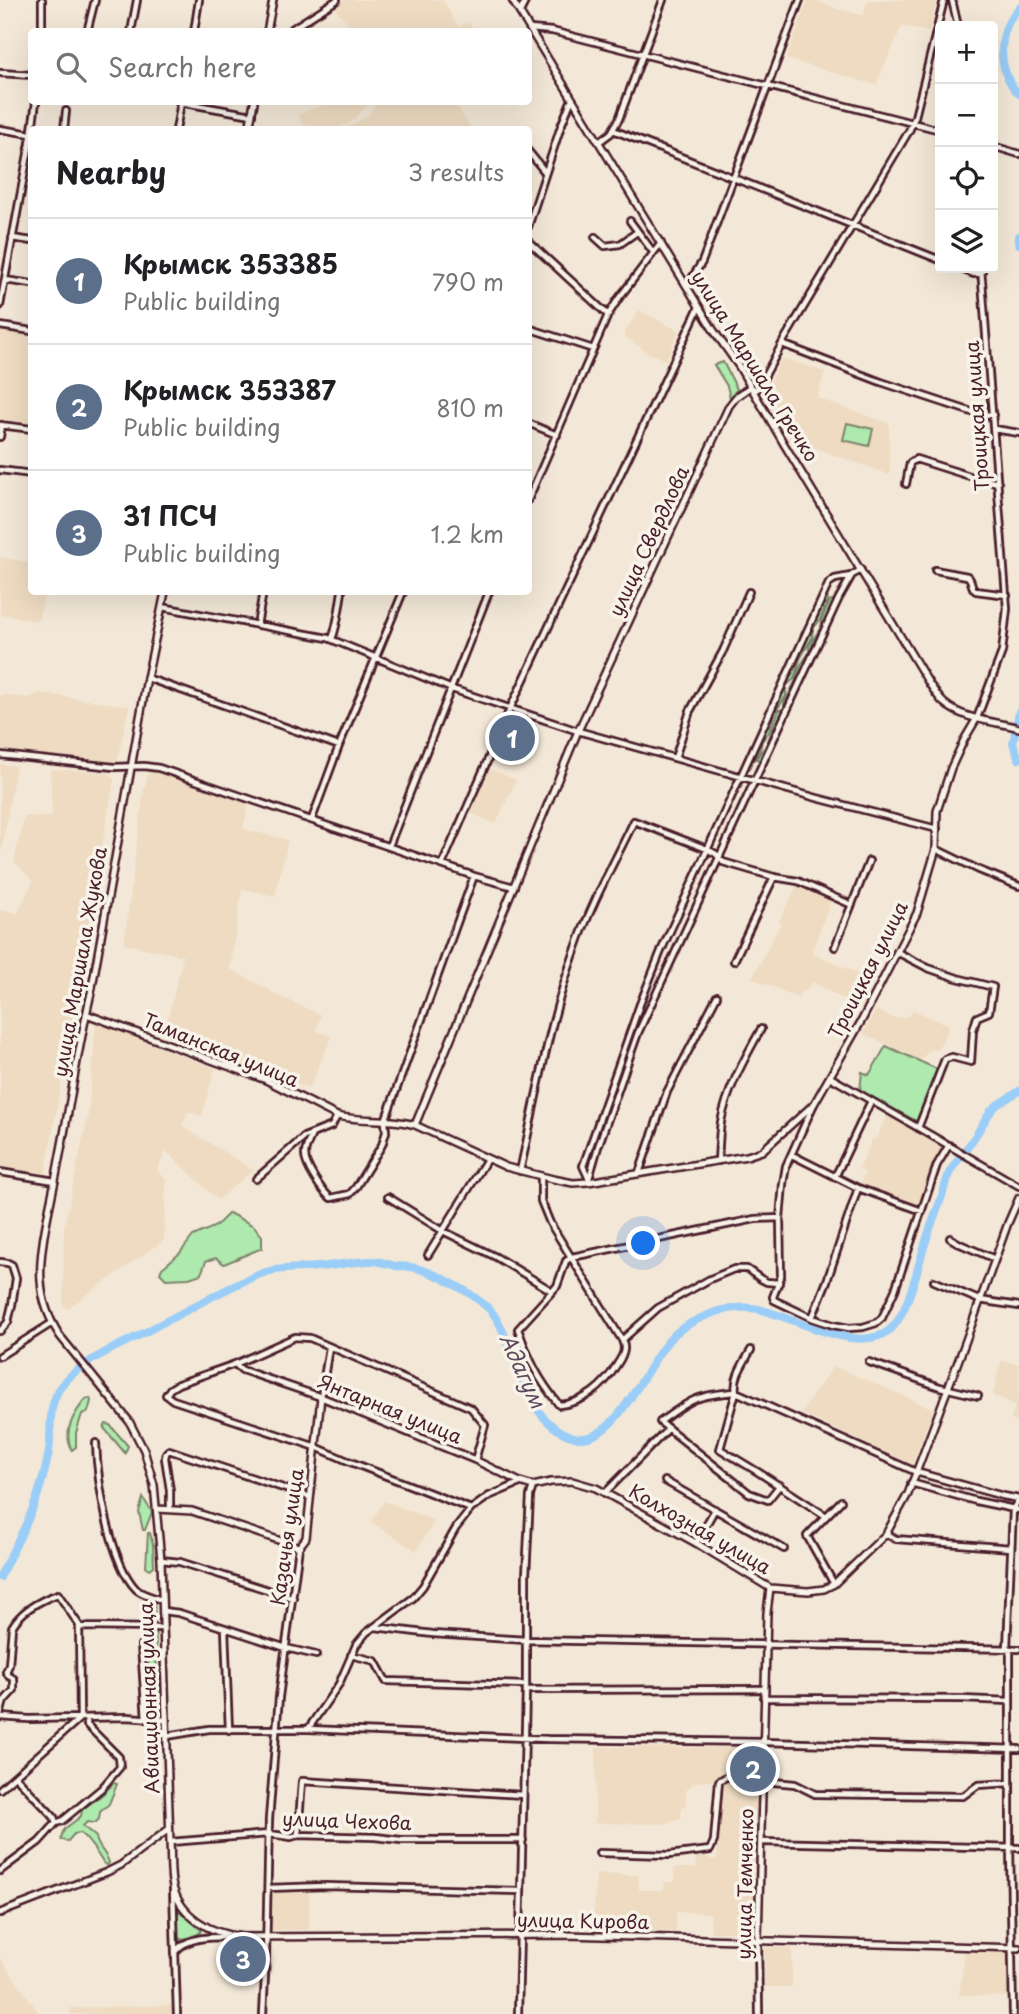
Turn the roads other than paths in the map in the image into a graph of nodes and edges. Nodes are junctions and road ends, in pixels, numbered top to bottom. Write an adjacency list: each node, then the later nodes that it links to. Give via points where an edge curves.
1 (43, 0): 15 (street)
2 (94, 0): 16 (street)
3 (136, 0): 17 (street)
4 (199, 0): 18 (street)
5 (273, 0): 19 (main road)
6 (337, 0): 20 (street)
7 (512, 0): 13 (main road, улица Маршала Гречко)
8 (526, 0): 13 (street)
9 (663, 0): 24 (street)
10 (800, 0): 27 (street)
11 (944, 0): 35 (street, улица Свердлова)
12 (952, 0): 14 (street)
13 (520, 12): 21 (main road, улица Маршала Гречко)
14 (957, 21)
15 (42, 28)
16 (88, 28)
17 (132, 28)
18 (195, 28)
19 (268, 28)
20 (293, 28)
21 (529, 28)
22 (532, 29): 24 (street)
23 (532, 32): 28 (main road, улица Маршала Гречко)
24 (644, 54): 27 (street); 42 (street)
25 (0, 73): 26 (street)
26 (28, 75)
27 (768, 85): 35 (street); 50 (street)
28 (573, 99): 44 (main road, улица Маршала Гречко); 49 (street)
29 (36, 105): 36 (street)
30 (180, 105): 38 (street)
31 (197, 105): 34 (street)
32 (254, 105): 34 (main road)
33 (66, 111): 37 (street)
34 (252, 115): 39 (main road)
35 (913, 122): 41 (street); 55 (street, улица Свердлова)
36 (33, 126)
37 (64, 126)
38 (177, 126)
39 (250, 126)
40 (0, 129): 43 (street)
41 (935, 129)
42 (613, 130): 44 (street); 50 (street)
43 (28, 132)
44 (598, 142): 60 (main road, улица Маршала Гречко)
45 (996, 147): 46 (street)
46 (1019, 154)
47 (532, 156): 49 (street)
48 (28, 159): 51 (street)
49 (546, 173): 53 (street)
50 (733, 178): 55 (street); 67 (street, via 702,261)
51 (22, 186): 52 (street); 58 (street)
52 (28, 187)
53 (532, 215)
54 (630, 221): 56 (street)
55 (853, 226): 63 (street); 74 (street, улица Свердлова)
56 (637, 232): 57 (street, via 620,244 605,246); 62 (street)
57 (595, 237)
58 (12, 238): 59 (street); 65 (street)
59 (28, 240)
60 (661, 243): 62 (street); 67 (main road, улица Маршала Гречко)
61 (532, 245): 70 (street)
62 (653, 252): 70 (street)
63 (935, 258)
64 (981, 273): 77 (street, Троицкая улица)
65 (5, 280): 66 (street); 68 (street)
66 (28, 283)
67 (687, 286): 69 (main road, улица Маршала Гречко)
68 (0, 306)
69 (699, 306): 76 (main road, улица Маршала Гречко); 106 (street)
70 (608, 315): 75 (street)
71 (0, 326): 73 (street)
72 (532, 329): 75 (street)
73 (28, 330)
74 (782, 344): 76 (street, улица Свердлова, via 759,387); 77 (street, via 881,382)
75 (593, 349): 83 (street)
76 (750, 387): 90 (main road, улица Маршала Гречко); 109 (main road, улица Свердлова, via 729,406)
77 (993, 415): 81 (street, Троицкая улица)
78 (532, 424): 83 (street)
79 (1, 425): 80 (street); 84 (street)
80 (28, 428)
81 (994, 429): 82 (street); 87 (street, Троицкая улица)
82 (1019, 433)
83 (557, 435): 89 (street)
84 (0, 437)
85 (0, 470): 86 (street)
86 (28, 474)
87 (998, 483): 88 (street, via 916,459 910,463); 99 (street, Троицкая улица)
88 (906, 484)
89 (532, 491)
90 (861, 570): 92 (street); 107 (main road, улица Маршала Гречко, via 940,699)
91 (935, 570): 99 (street, via 967,576 976,591)
92 (852, 576): 114 (street, via 830,583); 115 (street)
93 (749, 592): 112 (street, via 696,699)
94 (164, 595): 100 (main road, улица Маршала Жукова)
95 (262, 595): 101 (street)
96 (341, 595): 102 (street)
97 (402, 595): 103 (street)
98 (488, 595): 105 (street)
99 (1007, 595): 107 (street, Троицкая улица, via 1004,644)
100 (162, 607): 101 (street); 104 (main road, улица Маршала Жукова)
101 (257, 625): 102 (street)
102 (332, 639): 103 (street)
103 (376, 657): 105 (street); 110 (street)
104 (147, 678): 110 (street); 113 (main road, улица Маршала Жукова)
105 (452, 689): 106 (street); 118 (street)
106 (510, 709): 109 (street); 123 (street)
107 (977, 718): 108 (main road, улица Маршала Гречко); 117 (main road, Троицкая улица, via 947,780 937,811)
108 (1019, 728)
109 (578, 731): 112 (street); 127 (main road, улица Свердлова)
110 (339, 746): 116 (street)
111 (0, 755): 113 (street)
112 (675, 758): 114 (street)
113 (131, 767): 116 (street, via 159,768); 133 (main road, улица Маршала Жукова)
114 (740, 777): 115 (street); 119 (street)
115 (755, 780): 117 (street); 121 (street)
116 (312, 819): 118 (street)
117 (937, 829): 120 (main road, Троицкая улица)
118 (389, 846): 123 (street)
119 (707, 849): 121 (street); 147 (street, via 634,821 576,947 550,1031); 153 (street, via 640,1004 583,1166)
120 (936, 849): 126 (street); 130 (main road, Троицкая улица, via 917,913)
121 (719, 858): 125 (street); 153 (street, via 638,1033)
122 (869, 861): 128 (street)
123 (442, 865): 124 (street)
124 (474, 876): 127 (street); 139 (street)
125 (774, 877): 128 (street, via 798,881); 131 (street)
126 (1019, 886)
127 (515, 887): 140 (main road, улица Свердлова)
128 (852, 905): 129 (street)
129 (835, 947)
130 (897, 952): 135 (main road, Троицкая улица); 141 (street, via 928,968 993,987 989,1012 977,1017 973,1030 971,1062 945,1059)
131 (734, 961)
132 (717, 996): 149 (street, via 667,1092)
133 (86, 1014): 138 (main road, Таманская улица, via 266,1080); 154 (main road, улица Маршала Жукова)
134 (761, 1029): 146 (street, via 724,1110)
135 (830, 1077): 136 (street); 137 (main road, Троицкая улица)
136 (871, 1101): 141 (street); 151 (street)
137 (814, 1104): 144 (street, Троицкая улица); 146 (main road, Таманская улица, via 762,1151)
138 (337, 1116): 139 (main road, Таманская улица); 142 (street, via 332,1126)
139 (385, 1121): 140 (main road, Таманская улица); 142 (street, via 382,1145 356,1187 350,1194 331,1198 305,1159)
140 (415, 1125): 145 (main road, Таманская улица)
141 (918, 1128): 143 (street)
142 (312, 1134): 152 (street)
143 (948, 1145): 155 (street); 159 (street, Троицкая улица)
144 (792, 1155): 151 (street); 160 (street, Троицкая улица, via 786,1166)
145 (487, 1159): 147 (main road, Таманская улица); 161 (street)
146 (718, 1161): 149 (main road, Таманская улица)
147 (520, 1171): 150 (main road, Таманская улица)
148 (0, 1172): 154 (street)
149 (639, 1173): 153 (main road, Таманская улица)
150 (541, 1176): 153 (main road, Таманская улица, via 573,1183); 164 (street, via 541,1201)
151 (835, 1177): 156 (street)
152 (256, 1179)
153 (588, 1180)
154 (55, 1181): 173 (main road, улица Маршала Жукова, via 40,1279)
155 (1019, 1185)
156 (858, 1188): 159 (street); 172 (street)
157 (388, 1197): 161 (street)
158 (1019, 1198): 165 (main road)
159 (922, 1211): 172 (street, Троицкая улица, via 883,1318 863,1328)
160 (780, 1218): 164 (street, via 755,1219); 168 (street, Троицкая улица)
161 (443, 1231): 163 (street); 169 (street)
162 (950, 1238): 165 (street)
163 (428, 1255)
164 (572, 1257): 169 (street); 175 (street)
165 (995, 1259): 170 (main road)
166 (0, 1262): 174 (street, via 12,1265 16,1278 8,1322)
167 (934, 1281): 170 (street)
168 (779, 1283): 172 (street, Троицкая улица, via 775,1300); 175 (street, via 767,1282 747,1269 734,1269 676,1296)
169 (552, 1291): 175 (street, via 517,1329 539,1380 559,1405 598,1390 624,1353)
170 (979, 1300): 171 (street); 181 (main road)
171 (1019, 1306)
172 (812, 1318)
173 (52, 1323): 178 (street); 183 (main road, улица Маршала Жукова)
174 (0, 1331)
175 (622, 1340)
176 (328, 1347): 180 (street, via 295,1337); 184 (street, Казачья улица); 189 (street, via 471,1408 485,1425)
177 (751, 1350): 182 (street, via 737,1377)
178 (0, 1356)
179 (869, 1362): 181 (street)
180 (235, 1364): 184 (street, Янтарная улица); 188 (street, via 178,1384 166,1395)
181 (947, 1388): 185 (street); 190 (main road)
182 (736, 1392): 186 (street, Колхозная улица, via 689,1401 660,1422); 190 (street); 194 (street, via 720,1450)
183 (108, 1394): 200 (main road, Авиационная улица, via 129,1420 144,1450)
184 (321, 1396): 188 (main road, Казачья улица); 189 (main road, Янтарная улица)
185 (978, 1396)
186 (668, 1429): 194 (street, via 749,1493 768,1500); 196 (street, Колхозная улица)
187 (96, 1443): 215 (street, via 112,1544 138,1591)
188 (316, 1447): 197 (main road, Казачья улица); 202 (street)
189 (475, 1460): 192 (main road, Янтарная улица)
190 (916, 1472): 193 (main road); 198 (street)
191 (665, 1481): 203 (street)
192 (520, 1482): 195 (main road, Янтарная улица); 202 (street)
193 (911, 1483): 204 (street); 206 (main road)
194 (780, 1485): 205 (street)
195 (533, 1486): 196 (main road, Колхозная улица, via 572,1481); 221 (street)
196 (605, 1493): 207 (main road, Колхозная улица)
197 (311, 1497): 201 (street, via 169,1450 165,1458); 208 (main road, Казачья улица, via 306,1538)
198 (1019, 1499): 204 (street)
199 (841, 1501): 205 (street)
200 (157, 1509): 201 (main road); 211 (main road, Авиационная улица)
201 (170, 1509): 208 (main road, via 192,1511)
202 (471, 1509): 218 (street, via 423,1586)
203 (715, 1509): 207 (street); 210 (street)
204 (1016, 1510): 209 (street)
205 (826, 1516): 212 (street, via 807,1536)
206 (886, 1534): 209 (street, via 897,1539); 212 (main road)
207 (696, 1543): 213 (main road, Колхозная улица)
208 (299, 1547): 214 (street, Казачья улица)
209 (1011, 1548): 225 (street)
210 (784, 1549)
211 (161, 1560): 214 (street); 215 (main road, Авиационная улица)
212 (834, 1584): 213 (main road, Колхозная улица, via 808,1591)
213 (770, 1588): 223 (main road, улица Темченко)
214 (293, 1598): 224 (street, Казачья улица)
215 (162, 1600): 216 (main road, Авиационная улица)
216 (162, 1610): 219 (main road, Авиационная улица); 220 (street)
217 (79, 1627): 219 (street); 233 (street, via 58,1594 35,1604 15,1622 6,1672 14,1679 14,1690 4,1701); 234 (street)
218 (375, 1627): 221 (street); 228 (street)
219 (162, 1628): 236 (main road, Авиационная улица)
220 (225, 1629): 224 (street); 237 (street)
221 (526, 1640): 223 (street); 229 (street)
222 (141, 1645): 235 (street)
223 (766, 1645): 225 (street); 230 (main road, улица Темченко)
224 (286, 1648): 227 (street); 239 (street, Казачья улица)
225 (1007, 1648): 226 (street); 232 (street)
226 (1019, 1649)
227 (316, 1655)
228 (351, 1655): 229 (street, via 375,1661 386,1681); 238 (street)
229 (526, 1688): 230 (street); 241 (street)
230 (765, 1689): 231 (main road, улица Темченко)
231 (764, 1698): 232 (street); 242 (main road, улица Темченко)
232 (1009, 1701): 243 (street)
233 (0, 1716): 234 (street)
234 (84, 1718): 235 (street); 245 (street); 250 (street, via 118,1757 120,1767 102,1788)
235 (146, 1719): 236 (street)
236 (166, 1720): 240 (main road, Авиационная улица)
237 (229, 1730): 239 (street); 240 (street)
238 (308, 1730): 239 (street); 241 (street)
239 (276, 1731): 252 (street, Казачья улица)
240 (167, 1736): 251 (main road, Авиационная улица)
241 (525, 1738): 242 (street); 249 (street)
242 (764, 1742): 243 (street); 246 (main road, улица Темченко)
243 (1011, 1749): 244 (street); 247 (street)
244 (1019, 1749)
245 (15, 1776): 248 (street); 250 (street)
246 (763, 1779): 247 (street, via 795,1784 815,1794 962,1796 978,1785); 256 (main road, улица Темченко); 259 (street, via 726,1777 719,1781 713,1847 707,1851)
247 (1010, 1783): 257 (street)
248 (0, 1789)
249 (523, 1795): 253 (street, via 302,1781); 254 (street)
250 (56, 1822): 260 (street, via 39,1842)
251 (169, 1829): 255 (main road, Авиационная улица); 264 (main road, via 107,1872)
252 (269, 1834): 253 (street, улица Чехова); 255 (street, улица Чехова); 262 (street, Казачья улица)
253 (298, 1835): 254 (street, улица Чехова)
254 (523, 1840): 263 (street)
255 (170, 1842): 261 (main road, Авиационная улица)
256 (761, 1842): 257 (street); 268 (main road, улица Темченко)
257 (1010, 1848): 258 (street); 269 (street)
258 (1019, 1848)
259 (598, 1853)
260 (0, 1871)
261 (172, 1882): 266 (main road, улица Кирова, via 180,1902 199,1923 220,1934); 270 (street, Авиационная улица)
262 (268, 1888): 263 (street); 267 (street, Казачья улица)
263 (520, 1891): 265 (street)
264 (0, 1913)
265 (520, 1935): 267 (main road, улица Кирова); 268 (main road, улица Кирова); 273 (street)
266 (242, 1937): 267 (main road, улица Кирова); 270 (street, via 196,1940)
267 (266, 1938): 272 (street, Казачья улица)
268 (758, 1940): 269 (main road, улица Кирова); 274 (street, улица Темченко)
269 (1015, 1948): 275 (street)
270 (174, 1953): 271 (street, Авиационная улица)
271 (177, 2014)
272 (263, 2014)
273 (518, 2014)
274 (759, 2014)
275 (1013, 2014)

